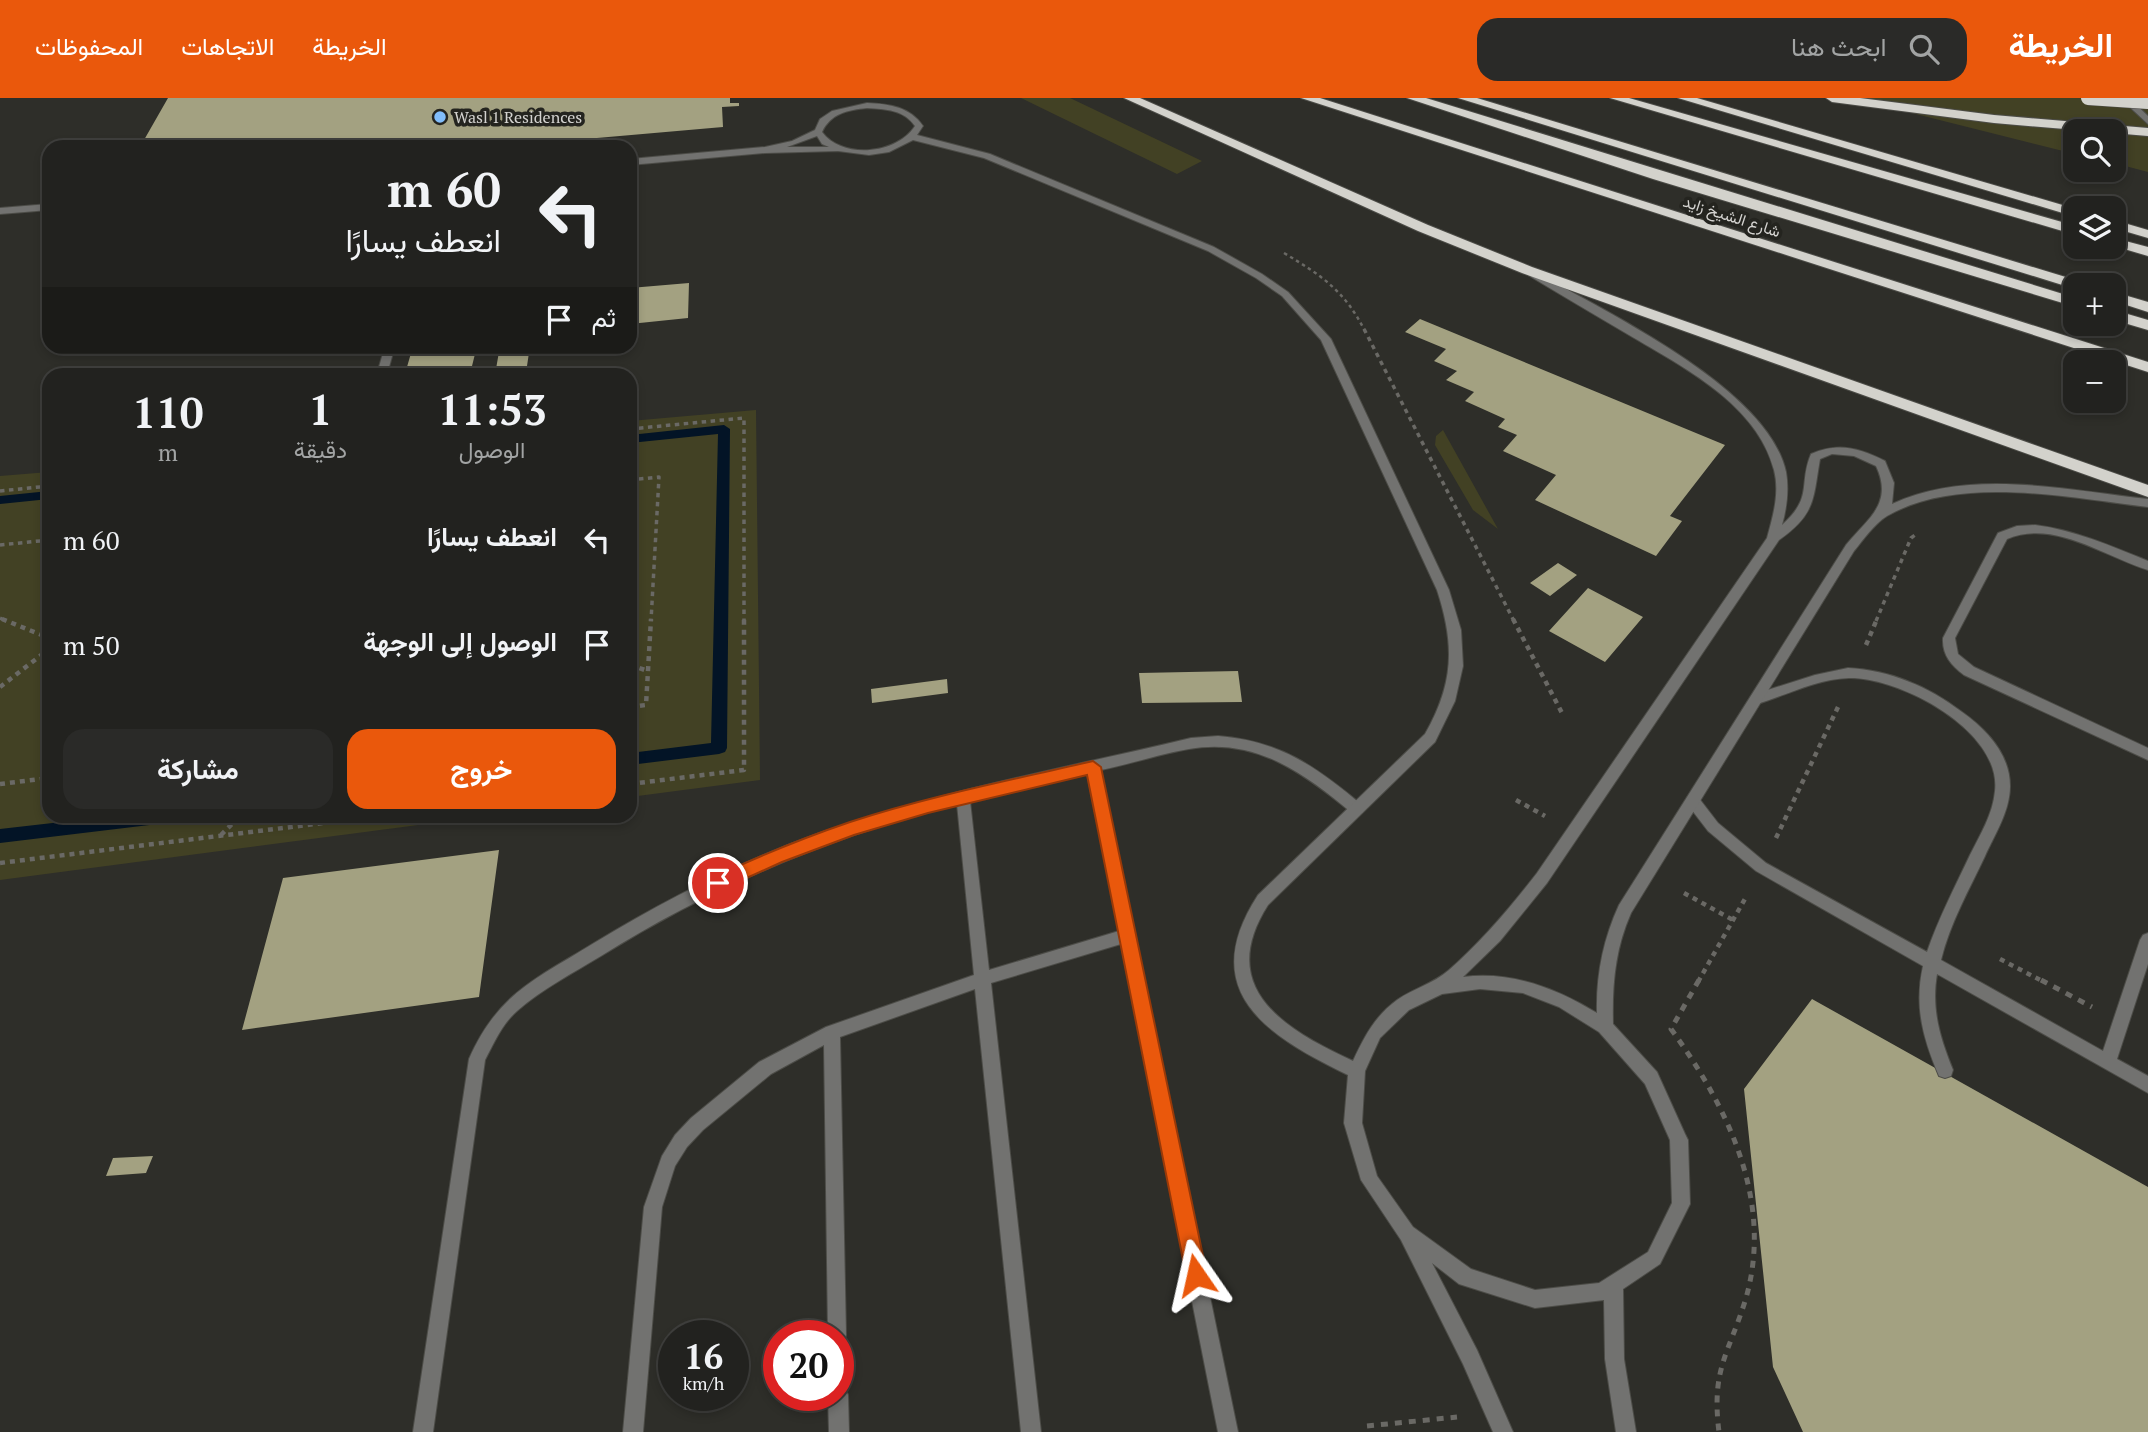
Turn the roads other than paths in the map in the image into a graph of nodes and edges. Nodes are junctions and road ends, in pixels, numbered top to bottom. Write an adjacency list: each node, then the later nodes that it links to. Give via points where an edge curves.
1 (859, 98): 12 (street)
2 (1130, 98): 28 (highway)
3 (1307, 98): 35 (highway, شارع الشيخ زايد)
4 (1413, 98): 30 (highway, شارع الشيخ زايد)
5 (1464, 98): 29 (highway)
6 (1616, 98): 23 (highway)
7 (1684, 98): 21 (highway)
8 (1832, 98): 15 (highway, via 1994,119)
9 (2088, 98): 11 (highway, bridge)
10 (2124, 98): 13 (street)
11 (2148, 102)
12 (881, 104): 14 (street, via 831,109); 16 (street, via 914,116 919,126)
13 (2148, 121)
14 (818, 132): 17 (street); 18 (street, via 826,143)
15 (2148, 132)
16 (913, 137): 18 (street, via 889,149); 46 (street, via 987,156 1211,249 1285,294 1325,339 1443,590 1457,641 1452,691 1437,727)
17 (765, 150): 18 (street); 19 (street)
18 (844, 150)
19 (637, 161)
20 (42, 208): 22 (street)
21 (2063, 209)
22 (0, 211)
23 (2063, 227)
24 (2126, 228): 25 (highway)
25 (2148, 234)
26 (2126, 246): 27 (highway)
27 (2148, 252)
28 (1527, 270): 36 (highway); 39 (street, via 1716,385 1747,414 1780,467 1782,516)
29 (2063, 281)
30 (2063, 299)
31 (2126, 300): 32 (highway)
32 (2148, 307)
33 (2126, 319): 34 (highway)
34 (2148, 326)
35 (2148, 367)
36 (2148, 491)
37 (2148, 503): 38 (street, via 1965,490 1924,496)
38 (1881, 514): 39 (street, via 1890,489 1881,464 1844,449 1827,451 1815,457 1805,507); 41 (street, via 1850,548)
39 (1773, 539): 51 (street, via 1542,878 1483,950)
40 (2148, 566): 42 (street, via 2059,532 2025,527 2011,530 2002,536 1948,646 1959,664 1981,678)
41 (1757, 699): 45 (street); 49 (street, via 1835,674 1881,676 1923,692 1963,719 1991,748 2003,782 1998,812)
42 (2148, 754)
43 (1093, 767): 44 (street); 46 (street, via 1191,743 1255,743 1308,770); 47 (street)
44 (963, 798): 50 (street); 62 (street, via 852,828 699,892 621,934 510,1007 477,1059 471,1086)
45 (1693, 801): 49 (street, via 1713,827 1761,867); 52 (street, via 1618,919 1603,986)
46 (1357, 808): 56 (street, via 1249,917 1241,939 1240,962 1247,987 1281,1028 1296,1041)
47 (1128, 935): 50 (street); 66 (street)
48 (2148, 940): 54 (street)
49 (1931, 961): 54 (street); 55 (street, via 1926,991 1928,1027)
50 (982, 979): 53 (street); 65 (street)
51 (1440, 987): 52 (street, via 1480,982 1523,986 1565,1002); 56 (street, via 1403,1005 1374,1033)
52 (1605, 1027): 59 (street, via 1651,1078 1679,1140 1681,1204 1654,1258)
53 (832, 1032): 60 (street); 63 (street, via 755,1076 697,1124 668,1162 653,1207)
54 (2108, 1062): 57 (street)
55 (1945, 1070)
56 (1357, 1071): 58 (street, via 1353,1123 1370,1180)
57 (2148, 1085)
58 (1406, 1233): 59 (street, via 1466,1277 1535,1299 1602,1292); 67 (street)
59 (1614, 1285): 68 (street, via 1611,1337)
60 (837, 1320)
61 (838, 1411): 64 (street)
62 (423, 1432)
63 (633, 1432)
64 (839, 1432)
65 (1031, 1432)
66 (1228, 1432)
67 (1503, 1432)
68 (1626, 1432)

